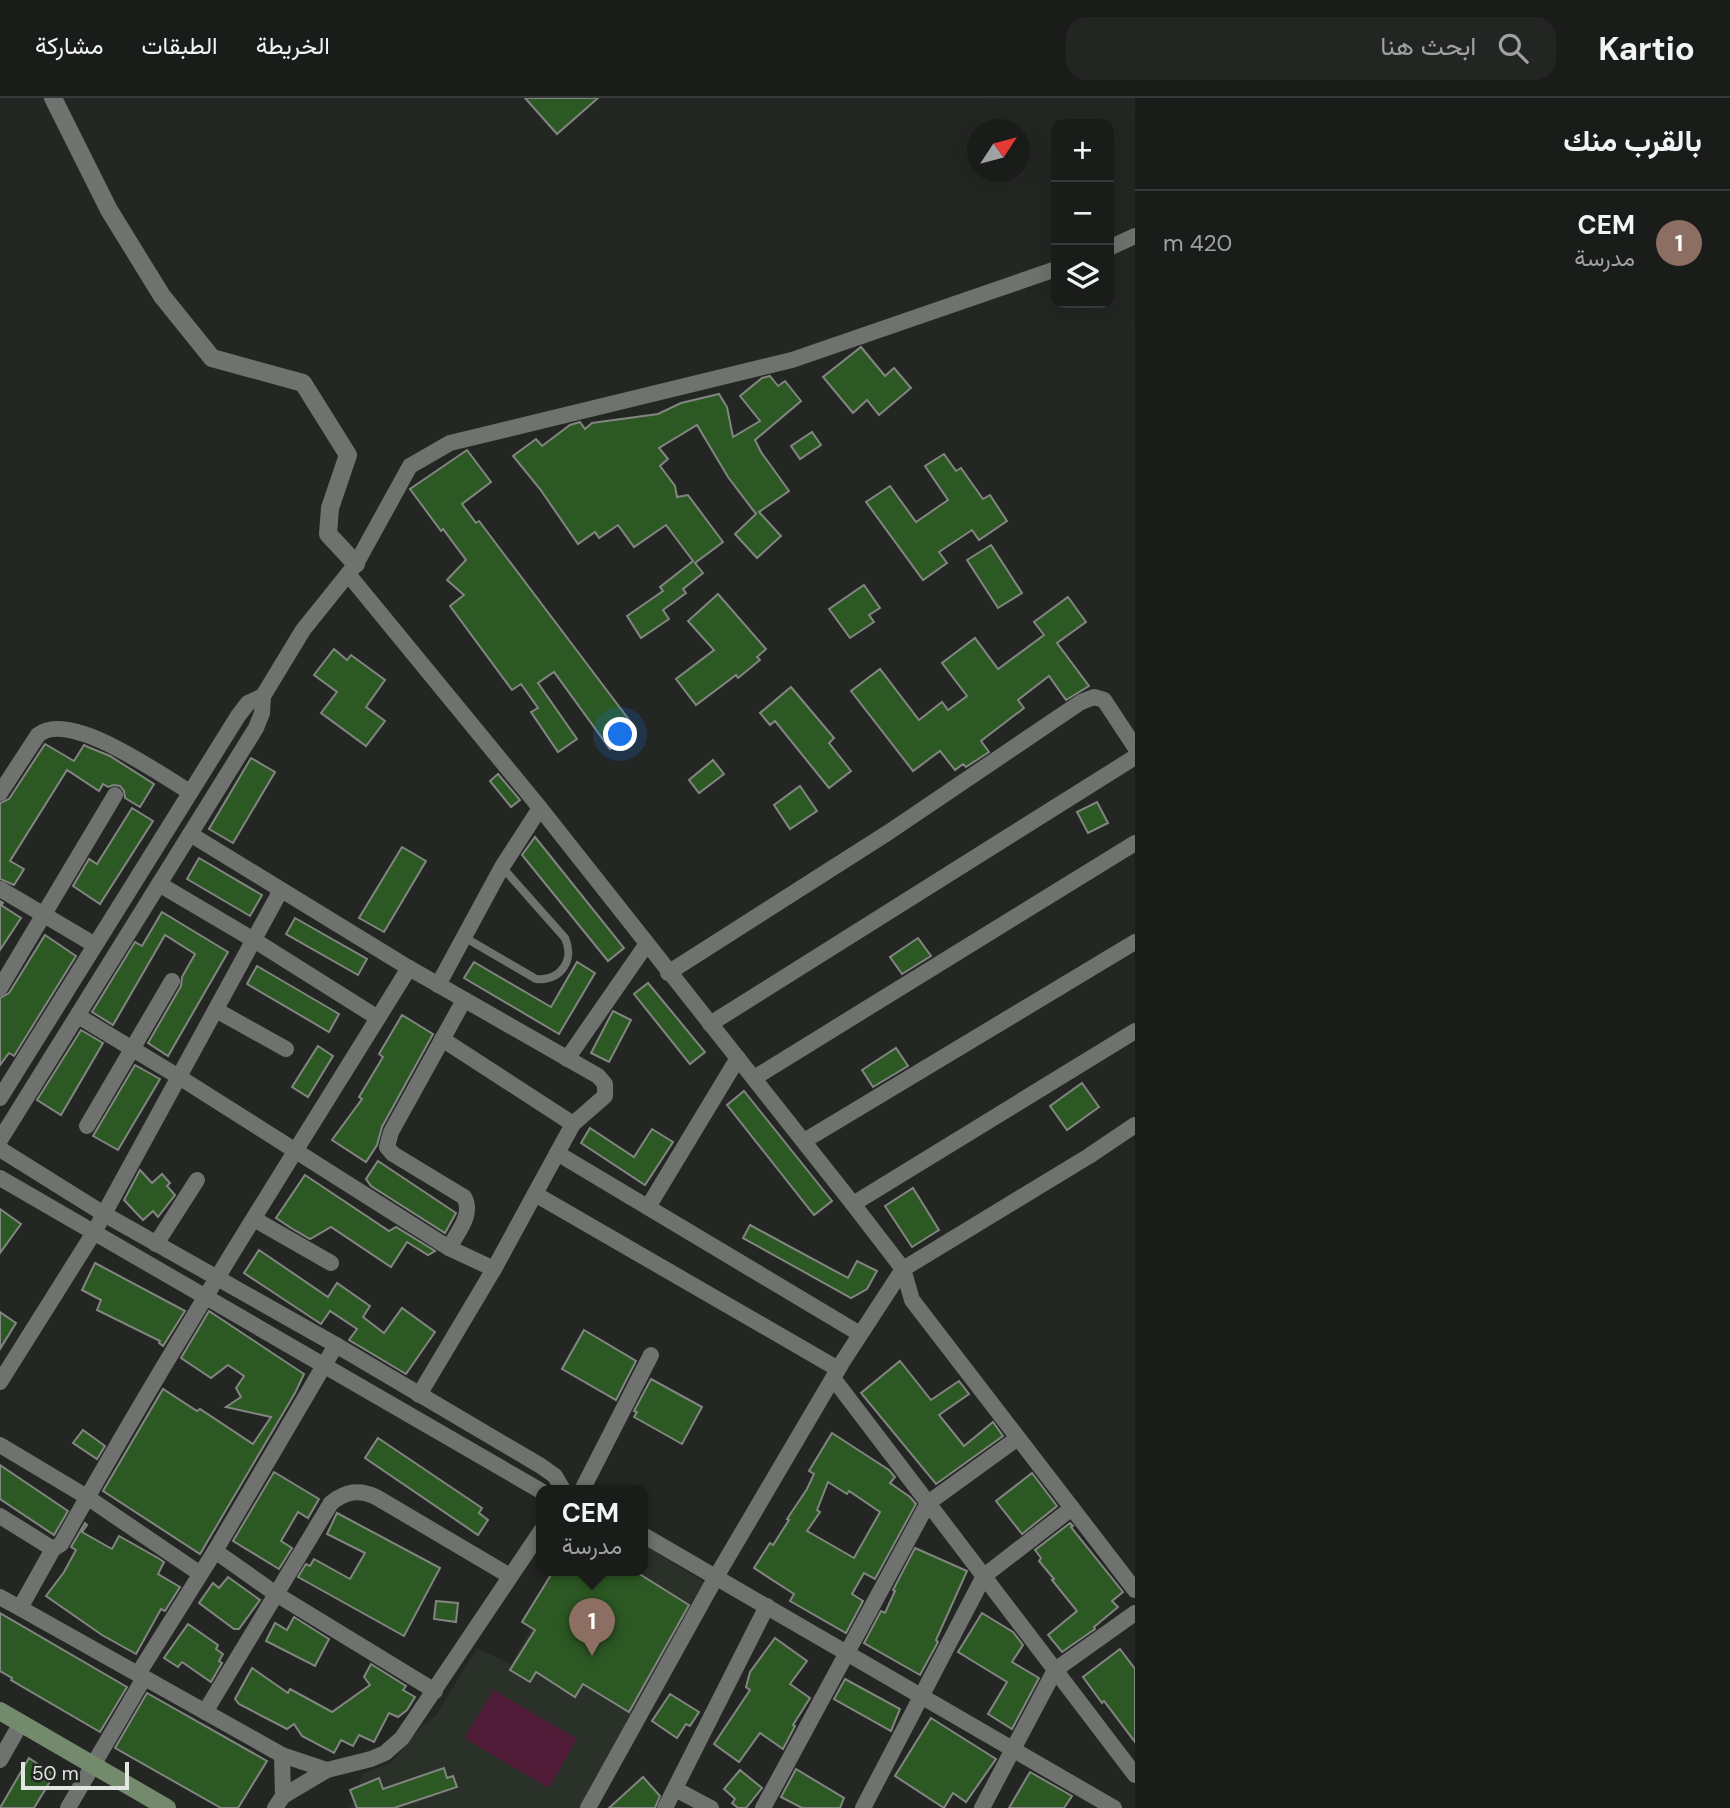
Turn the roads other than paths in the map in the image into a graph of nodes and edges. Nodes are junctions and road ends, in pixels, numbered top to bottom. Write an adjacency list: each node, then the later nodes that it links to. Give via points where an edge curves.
1 (53, 98): 5 (street, via 109,210 155,286 212,358 303,383 348,455 330,508 328,534)
2 (1135, 236): 3 (street)
3 (1114, 246)
4 (1051, 270): 5 (street, via 792,360 450,443 410,466)
5 (352, 569): 6 (street, via 303,630); 12 (street)
6 (263, 696): 9 (street, via 243,709); 13 (street, via 256,729)
7 (1135, 747): 26 (street, via 1104,700 1094,697 1081,702)
8 (1135, 757): 34 (street)
9 (190, 792): 10 (street, via 100,738 46,729); 23 (street)
10 (0, 793)
11 (114, 795): 19 (street)
12 (540, 808): 15 (street); 24 (street)
13 (190, 834): 16 (street); 18 (street)
14 (1135, 843): 42 (street)
15 (502, 867): 20 (street); 20 (lane, via 565,938 569,959 548,980 536,979)
16 (159, 884): 21 (street); 32 (street)
17 (0, 889): 19 (street)
18 (281, 890): 21 (street); 25 (street)
19 (43, 914): 23 (street); 29 (street)
20 (464, 937): 28 (street)
21 (254, 940): 31 (street); 33 (street)
22 (1135, 942): 48 (street)
23 (95, 945): 43 (street)
24 (646, 945): 26 (street); 40 (street)
25 (409, 968): 28 (street); 33 (street)
26 (668, 973): 34 (street)
27 (172, 981): 37 (street)
28 (438, 985): 30 (street)
29 (0, 988)
30 (464, 999): 36 (street); 40 (street)
31 (216, 1010): 38 (street); 41 (street)
32 (78, 1016): 37 (street); 47 (street)
33 (378, 1018): 50 (street)
34 (710, 1024): 39 (street)
35 (1135, 1031): 55 (street)
36 (442, 1039): 44 (street); 61 (street, via 387,1147 464,1197 467,1214)
37 (133, 1049): 41 (street); 46 (street)
38 (286, 1049)
39 (738, 1058): 42 (street); 56 (street)
40 (567, 1059): 44 (street, via 605,1084 605,1096)
41 (179, 1077): 50 (street); 57 (street)
42 (754, 1078): 48 (street)
43 (0, 1096)
44 (573, 1124): 51 (street)
45 (1135, 1125): 64 (street)
46 (87, 1126)
47 (0, 1140)
48 (804, 1141): 55 (street)
49 (0, 1149): 57 (street)
50 (296, 1152): 58 (street); 61 (street)
51 (557, 1153): 54 (street); 56 (street)
52 (0, 1178): 59 (street)
53 (197, 1180): 60 (street)
54 (535, 1194): 63 (street); 71 (street)
55 (853, 1204): 64 (street)
56 (648, 1207): 67 (street)
57 (104, 1214): 59 (street); 60 (street)
58 (254, 1219): 62 (street); 65 (street)
59 (93, 1234): 66 (street); 72 (street)
60 (156, 1244): 65 (street)
61 (449, 1248): 63 (street)
62 (331, 1263)
63 (494, 1269): 73 (street)
64 (903, 1269): 67 (street); 74 (street, via 912,1300)
65 (217, 1279): 66 (street); 68 (street)
66 (206, 1297): 70 (street); 79 (street)
67 (860, 1334): 71 (street)
68 (336, 1345): 70 (street); 73 (street)
69 (651, 1355): 77 (street)
70 (323, 1367): 78 (street); 86 (street)
71 (835, 1374): 80 (street); 90 (street)
72 (0, 1382)
73 (419, 1395): 76 (street, via 548,1471)
74 (1017, 1438): 80 (street); 81 (street)
75 (0, 1445): 79 (street)
76 (560, 1485)
77 (585, 1485)
78 (536, 1488)
79 (87, 1497): 85 (street, via 61,1544); 87 (street)
80 (928, 1503): 89 (street); 97 (street)
81 (1072, 1508): 89 (street); 91 (street)
82 (0, 1516): 85 (street)
83 (536, 1538): 88 (street)
84 (648, 1538): 90 (street)
85 (53, 1549): 95 (street)
86 (215, 1551): 87 (street); 92 (street)
87 (199, 1573): 99 (street)
88 (510, 1576): 92 (street, via 376,1497 357,1491 331,1503); 100 (street)
89 (984, 1576): 98 (street); 101 (street)
90 (716, 1577): 94 (street); 116 (street)
91 (1135, 1590)
92 (276, 1594): 100 (street); 103 (street)
93 (0, 1597): 95 (street)
94 (766, 1606): 97 (street); 111 (street)
95 (20, 1608): 99 (street)
96 (1135, 1613): 98 (street)
97 (847, 1653): 101 (street); 119 (street)
98 (1055, 1670): 105 (street); 110 (street)
99 (141, 1676): 103 (street); 108 (street)
100 (435, 1691): 109 (street, via 402,1738 385,1753)
101 (921, 1696): 105 (street); 120 (street)
102 (0, 1711): 104 (main road)
103 (205, 1712): 106 (street)
104 (21, 1723): 107 (street); 108 (main road)
105 (1013, 1749): 112 (street); 121 (street)
106 (282, 1755): 109 (street); 113 (street)
107 (0, 1760)
108 (93, 1766): 114 (street); 115 (main road)
109 (327, 1770): 113 (street)
110 (1135, 1775)
111 (675, 1789): 117 (street); 118 (street)
112 (1086, 1801): 122 (street)
113 (279, 1802)
114 (68, 1808)
115 (167, 1808)
116 (588, 1808)
117 (665, 1808)
118 (711, 1808)
119 (763, 1808)
120 (863, 1808)
121 (982, 1808)
122 (1114, 1808)

